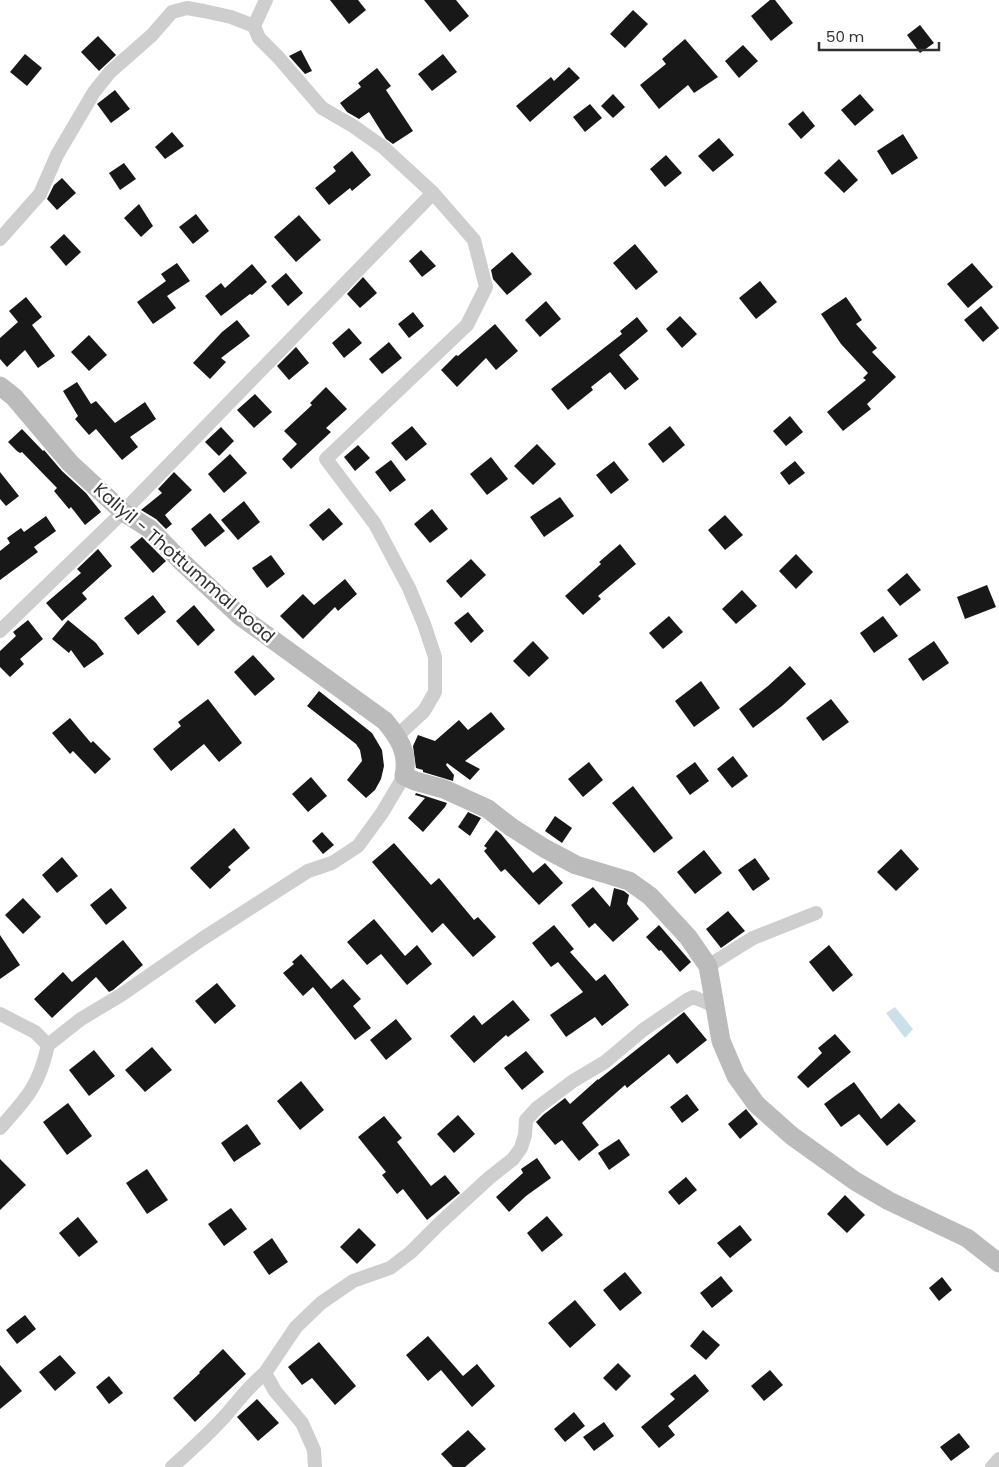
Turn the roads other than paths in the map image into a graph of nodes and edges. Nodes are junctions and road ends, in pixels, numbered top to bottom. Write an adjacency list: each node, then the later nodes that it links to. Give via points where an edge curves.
1 (266, 0): 2 (street)
2 (254, 26): 3 (street, via 259,38 322,108 383,147); 4 (street, via 231,17 187,8 172,12 152,35 110,72 94,92 57,155 40,194)
3 (432, 193): 6 (street); 8 (street, via 474,240 486,287 467,325 326,459 375,524 409,588 435,657 435,692 424,711)
4 (0, 239)
5 (0, 386): 6 (main road, Kaliyil - Thottummal Road, via 14,397 70,463)
6 (123, 512): 7 (street); 8 (main road, Kaliyil - Thottummal Road, via 150,529 240,616 385,721)
7 (0, 631)
8 (398, 736): 9 (main road, Kaliyil - Thottummal Road, via 404,754)
9 (404, 776): 11 (main road, via 444,789 488,809 511,828 576,865 629,881 650,896 688,937); 14 (street, via 358,846 332,862 308,871 202,939 81,1019)
10 (816, 913): 11 (street, via 753,938)
11 (708, 966): 12 (main road)
12 (714, 1005): 16 (main road, via 721,1040 736,1076 756,1104 792,1136 855,1181 967,1238); 17 (street, via 693,997 687,1000 537,1108 526,1120 521,1148 512,1159 390,1268 354,1281 321,1303 296,1327)
13 (0, 1014): 14 (street, via 35,1032)
14 (48, 1045): 15 (street, via 43,1067 30,1095)
15 (0, 1128)
16 (999, 1263)
17 (264, 1373): 19 (street, via 209,1434); 20 (street, via 302,1422 314,1450)
18 (999, 1459): 21 (street)
19 (172, 1467)
20 (315, 1467)
21 (992, 1467)

